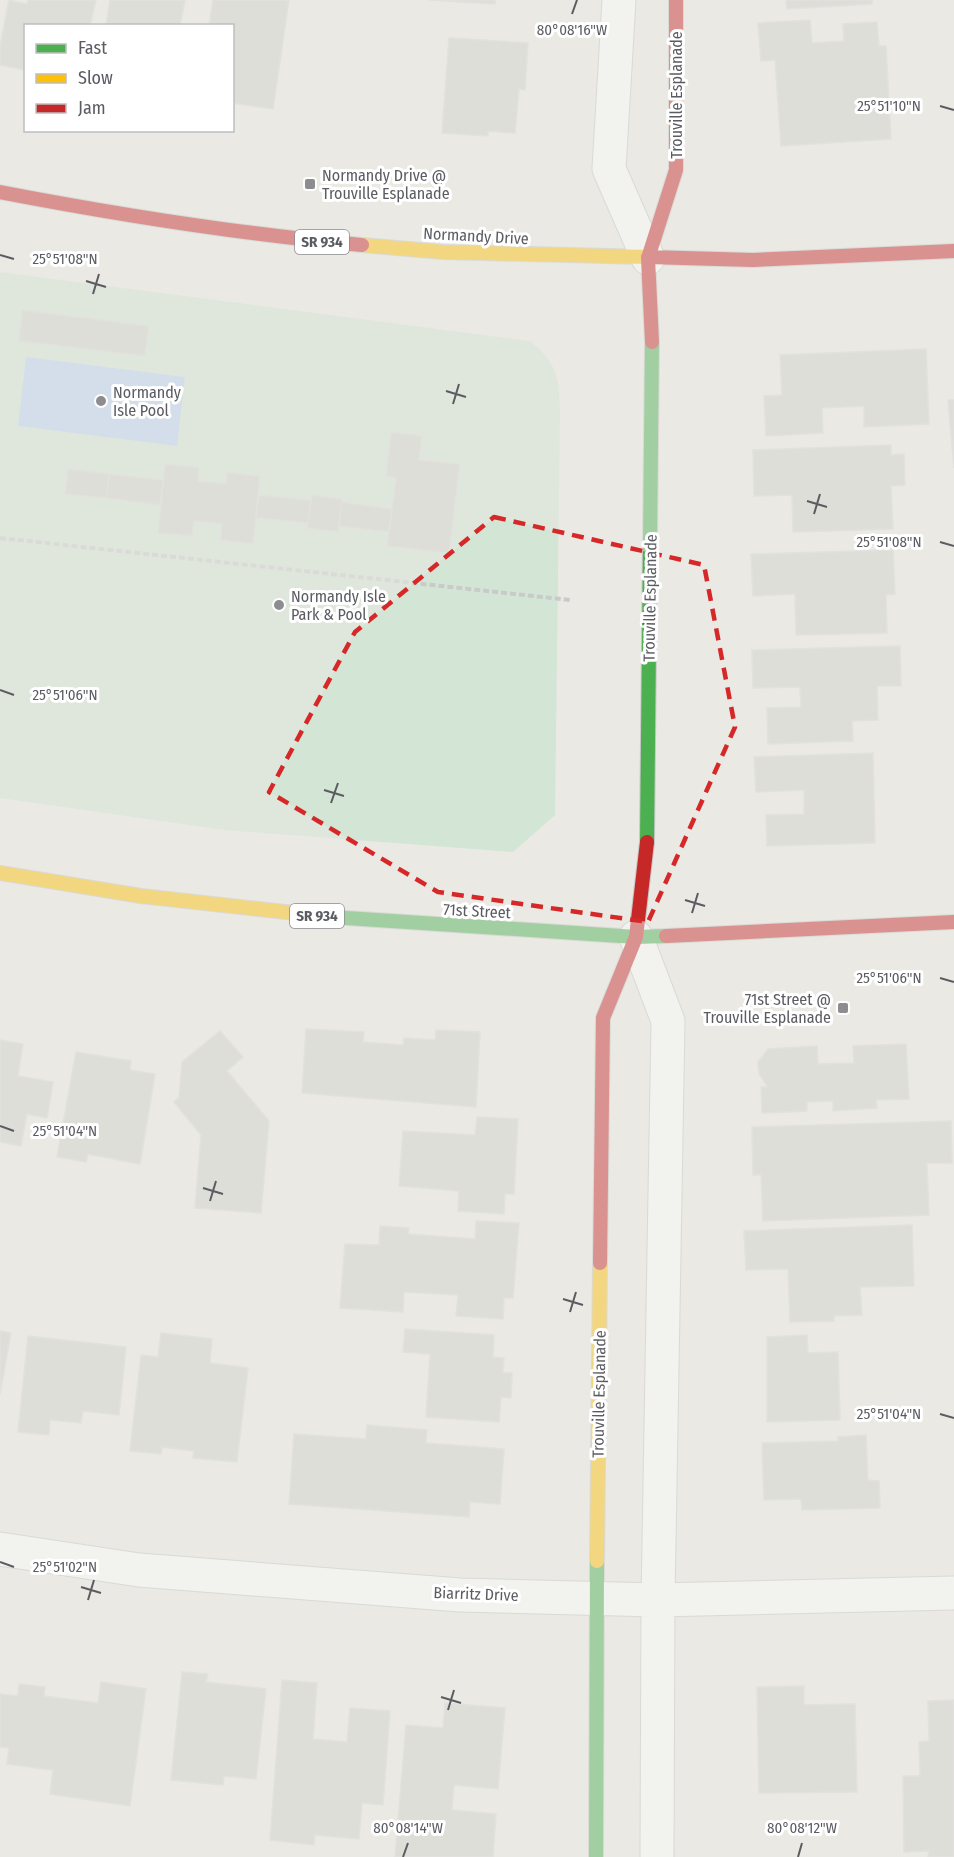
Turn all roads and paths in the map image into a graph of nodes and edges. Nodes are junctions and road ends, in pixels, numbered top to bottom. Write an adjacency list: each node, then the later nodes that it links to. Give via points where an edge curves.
1 (619, 0): 5 (street, Trouville Esplanade, via 609,169)
2 (676, 0): 5 (main road, Trouville Esplanade, via 676,170)
3 (0, 192): 5 (main road, Normandy Drive / SR 934, via 126,216 283,238 443,252)
4 (954, 251): 5 (main road, Normandy Drive / SR 934, via 753,260)
5 (648, 258): 10 (main road, Trouville Esplanade, via 652,353 647,854)
6 (0, 538): 7 (path)
7 (570, 600)
8 (0, 873): 10 (main road, 71st Street / SR 934, via 141,896 299,915)
9 (954, 922): 10 (main road, 71st Street / SR 934)
10 (636, 937): 13 (main road, Trouville Esplanade, via 603,1018); 14 (street, Trouville Esplanade, via 668,1021)
11 (0, 1549): 13 (street, Biarritz Drive, via 139,1570 460,1595)
12 (954, 1593): 14 (street, Biarritz Drive)
13 (596, 1598): 14 (street, Biarritz Drive); 15 (main road, Trouville Esplanade)
14 (658, 1600): 16 (street, Trouville Esplanade)
15 (596, 1857)
16 (657, 1857)

